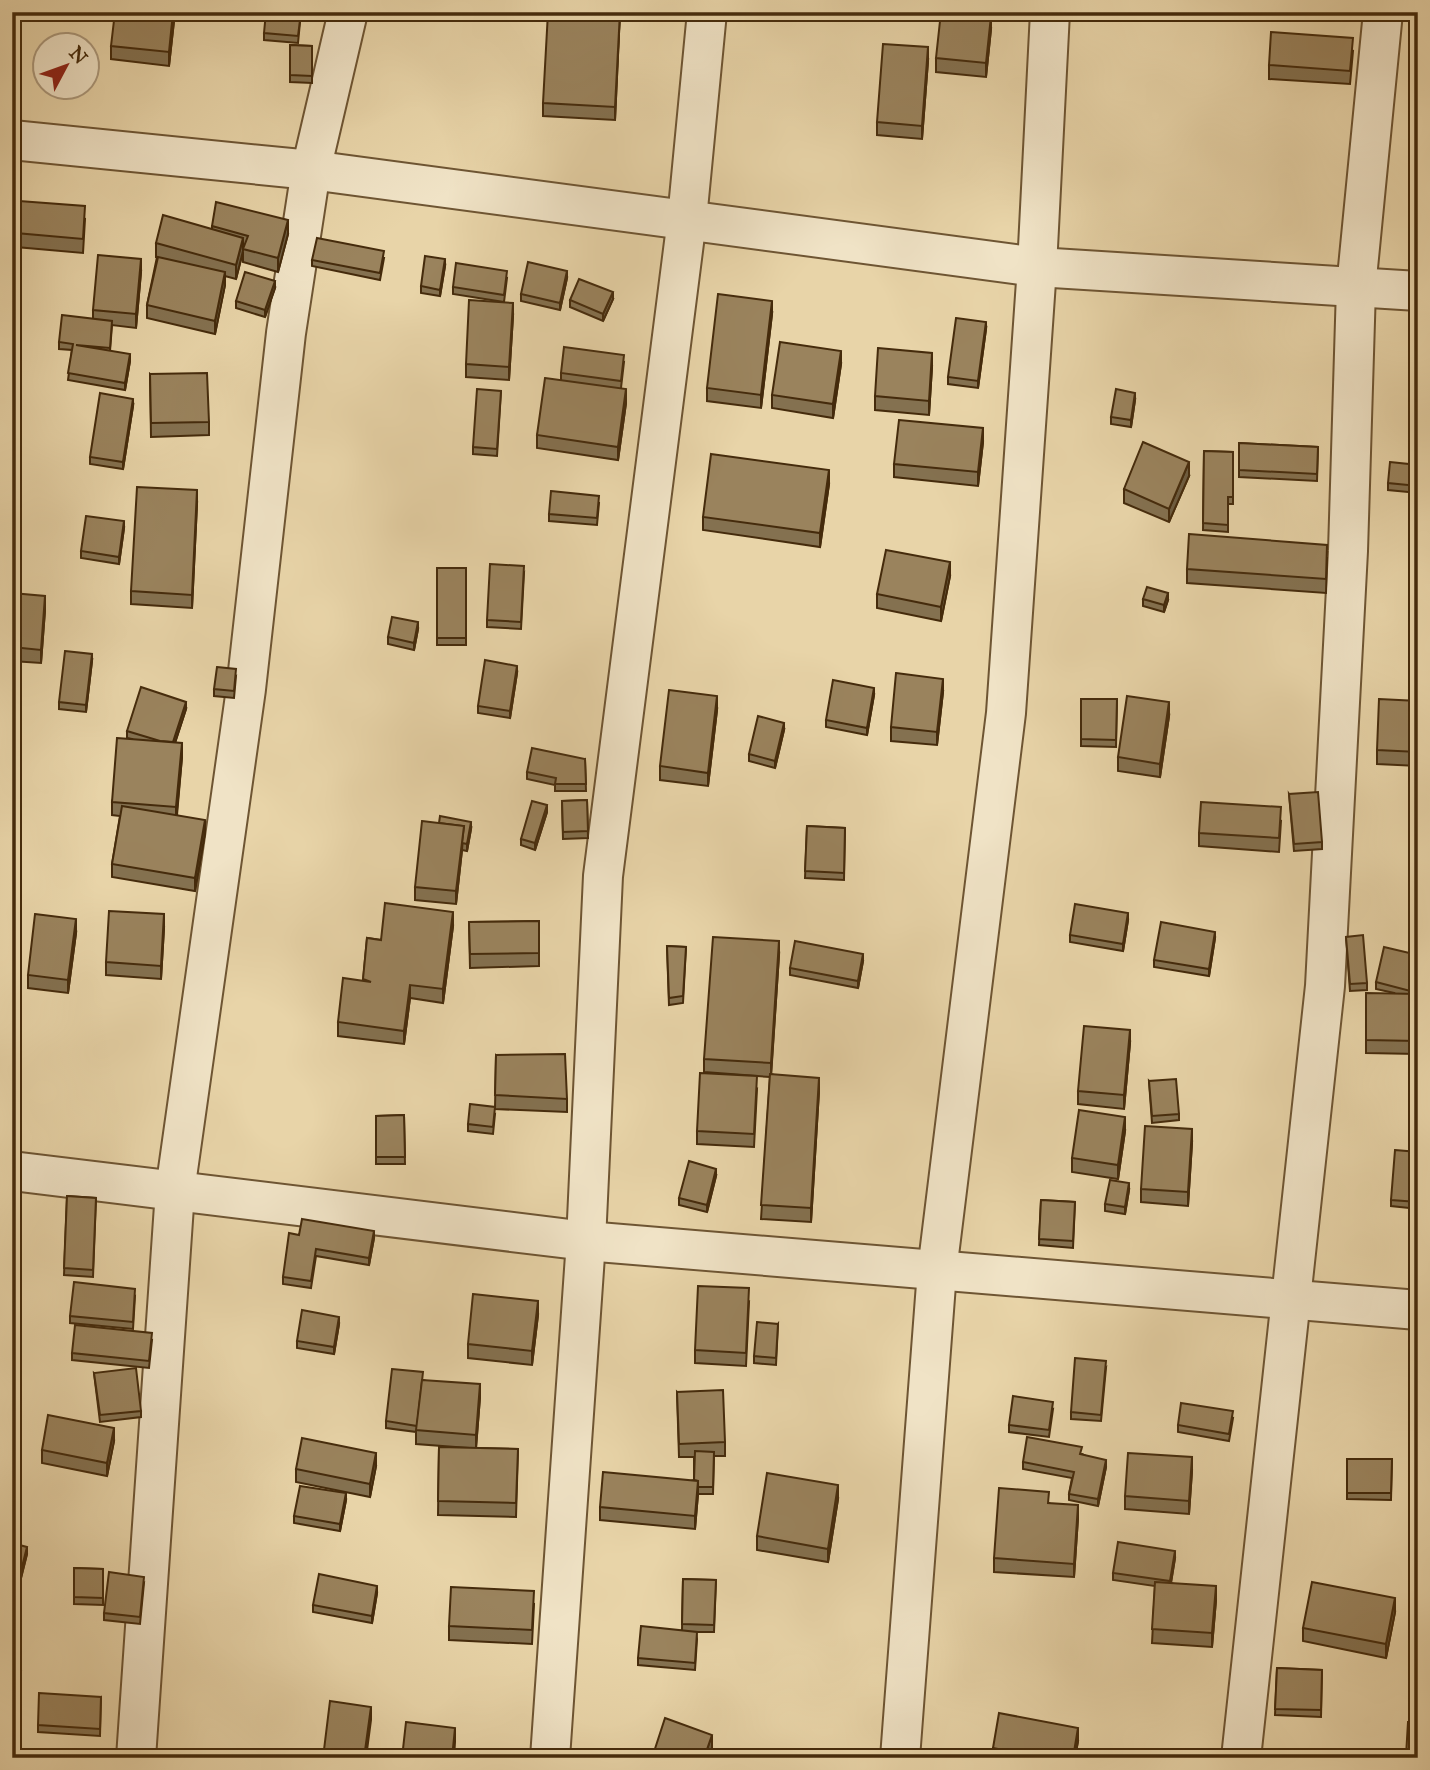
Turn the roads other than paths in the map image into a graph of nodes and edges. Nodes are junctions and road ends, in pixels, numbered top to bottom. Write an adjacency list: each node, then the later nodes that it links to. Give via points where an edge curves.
1 (348, 12): 6 (street)
2 (707, 12): 7 (street)
3 (1050, 12): 8 (street)
4 (1383, 12): 9 (street)
5 (12, 140): 6 (street)
6 (311, 170): 7 (street); 12 (street, via 286,333 246,689)
7 (687, 219): 8 (street); 13 (street, via 603,876)
8 (1037, 267): 9 (street); 14 (street, via 1006,713)
9 (1356, 288): 10 (street); 15 (street, via 1348,551 1325,986)
10 (1418, 291)
11 (12, 1171): 12 (street)
12 (175, 1191): 13 (street); 17 (street)
13 (586, 1241): 14 (street); 18 (street)
14 (937, 1271): 15 (street); 19 (street)
15 (1289, 1298): 16 (street); 20 (street)
16 (1418, 1310)
17 (135, 1758)
18 (550, 1758)
19 (900, 1758)
20 (1241, 1758)

